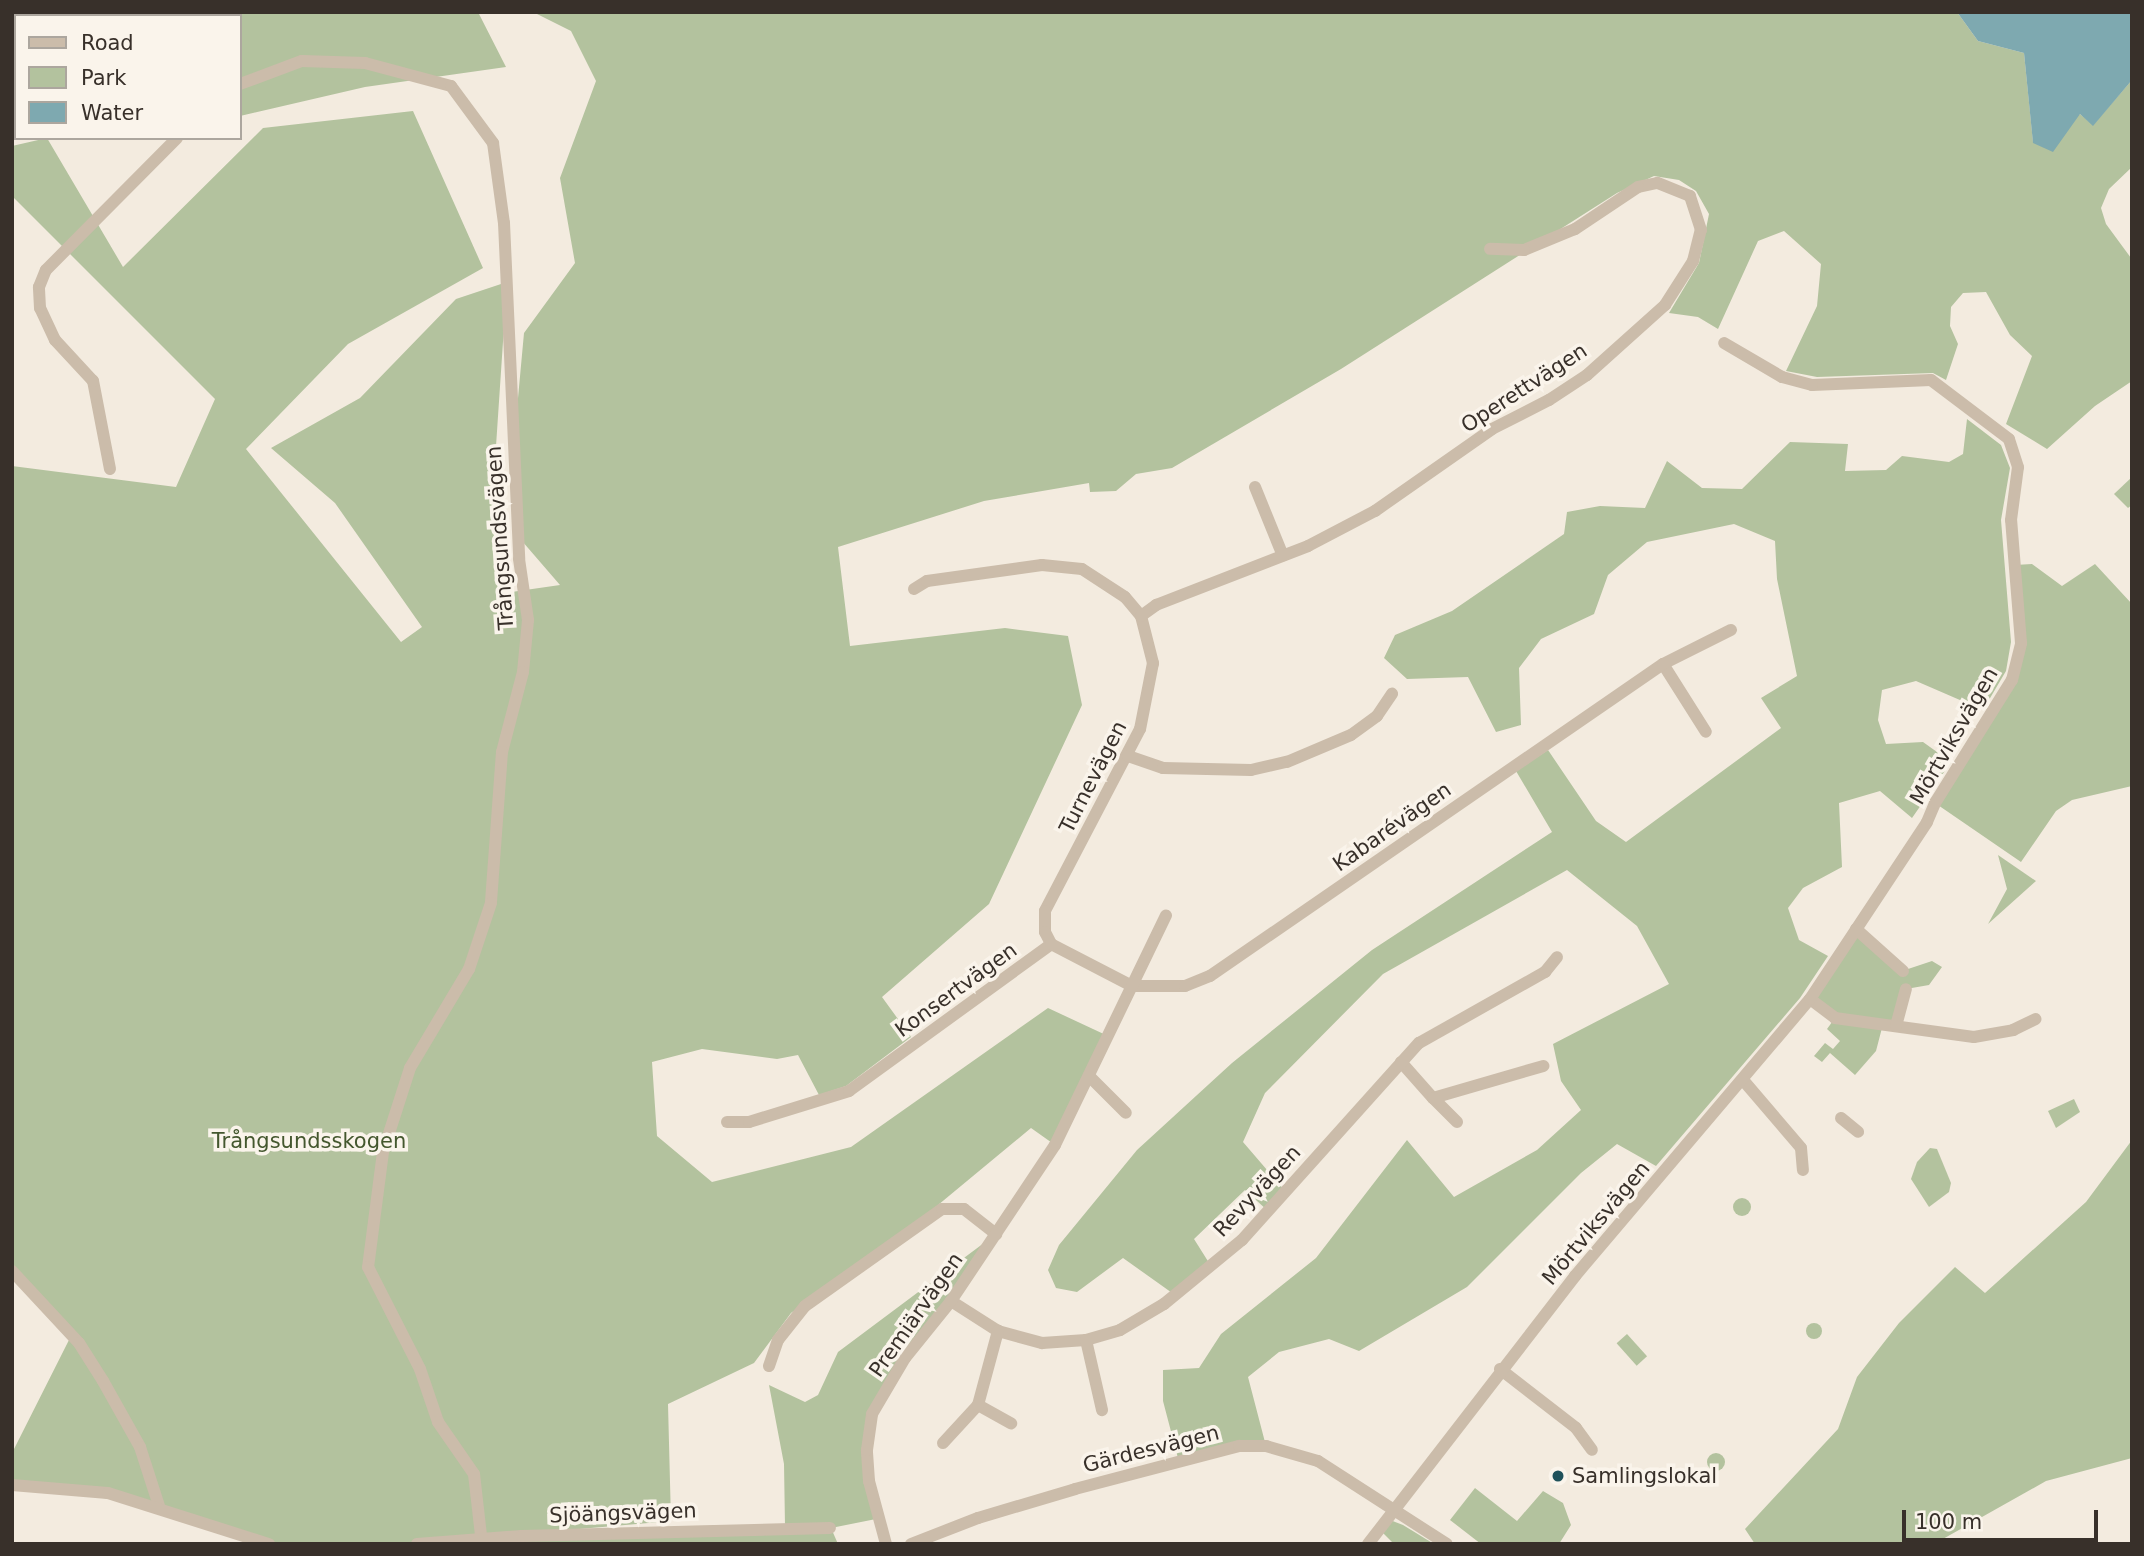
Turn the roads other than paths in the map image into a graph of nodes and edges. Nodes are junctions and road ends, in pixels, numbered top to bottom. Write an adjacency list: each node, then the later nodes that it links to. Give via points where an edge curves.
1 (242, 83): 52 (street, Trångsundsvägen, via 302,61 365,63 451,86 493,143 504,223 519,559 528,620 523,672 502,752 491,903 469,969 410,1068 383,1152 369,1267 421,1369 438,1422 474,1474)
2 (175, 140): 5 (street, via 46,270 38,287 40,308 55,340 93,381)
3 (1490, 249): 7 (street, Operettvägen, via 1524,250 1575,229 1638,187 1657,183 1690,196 1701,230 1693,261 1665,305 1587,375 1492,429 1384,506)
4 (1724, 343): 16 (street, Mörtviksvägen, via 1782,377 1812,385 1931,380 2009,439 2018,467 2011,520 2021,643 2012,680)
5 (110, 469)
6 (1255, 487): 7 (street)
7 (1283, 556): 9 (street, Operettvägen, via 1156,605)
8 (914, 589): 9 (street, via 927,581 1042,565 1082,569 1125,597)
9 (1141, 616): 14 (street, Turnevägen, via 1153,663 1140,729)
10 (1731, 631): 11 (street, Kabarévägen)
11 (1663, 664): 13 (street); 20 (street, Kabarévägen, via 1210,976 1185,986)
12 (1392, 694): 14 (street, via 1377,716 1351,735 1287,762 1251,770 1163,768)
13 (1706, 732)
14 (1128, 756): 17 (street, Turnevägen, via 1045,911 1045,932)
15 (1166, 915): 20 (street)
16 (1856, 929): 19 (street); 22 (street, Mörtviksvägen)
17 (1051, 944): 20 (street); 32 (street, Konsertvägen, via 849,1091 749,1122)
18 (1557, 957): 25 (street, Revyvägen, via 1545,972 1419,1043)
19 (1903, 971)
20 (1132, 986): 27 (street, Premiärvägen)
21 (1906, 989): 24 (street)
22 (1810, 999): 24 (street, via 1835,1018); 28 (street, Mörtviksvägen)
23 (2036, 1019): 24 (street, via 2013,1030 1975,1037)
24 (1896, 1026)
25 (1401, 1062): 29 (street); 40 (street, Revyvägen, via 1242,1240 1164,1304 1120,1330)
26 (1543, 1066): 29 (street)
27 (1089, 1076): 30 (street); 36 (street, Premiärvägen, via 1048,1156)
28 (1743, 1080): 35 (street, via 1801,1148); 42 (street, Mörtviksvägen)
29 (1433, 1098): 33 (street)
30 (1126, 1113)
31 (1841, 1118): 34 (street)
32 (727, 1122)
33 (1457, 1122)
34 (1858, 1132)
35 (1803, 1170)
36 (996, 1234): 38 (street, Premiärvägen); 41 (street, via 964,1209 942,1209 805,1306 778,1340)
37 (12, 1272): 49 (street, via 79,1343 103,1381 140,1447)
38 (951, 1301): 39 (street, Revyvägen); 55 (street, Premiärvägen, via 905,1358 873,1414 867,1450 869,1481)
39 (998, 1331): 40 (street, Revyvägen, via 1042,1343); 43 (street)
40 (1086, 1340): 44 (street)
41 (769, 1366)
42 (1500, 1369): 47 (street, via 1576,1428); 50 (street, Mörtviksvägen)
43 (978, 1405): 45 (street); 46 (street)
44 (1102, 1410)
45 (1011, 1423)
46 (943, 1443)
47 (1592, 1450)
48 (12, 1485): 49 (street, via 108,1493)
49 (159, 1506): 53 (street)
50 (1393, 1508): 56 (street, Gärdesvägen, via 1318,1461 1266,1446 1239,1446 1063,1492); 57 (street, Mörtviksvägen); 58 (street, Gärdesvägen)
51 (830, 1528): 52 (street, Sjöängsvägen, via 811,1525)
52 (482, 1541): 54 (street, Sjöängsvägen)
53 (260, 1542)
54 (417, 1544)
55 (886, 1544)
56 (911, 1544)
57 (1368, 1544)
58 (1447, 1544)

